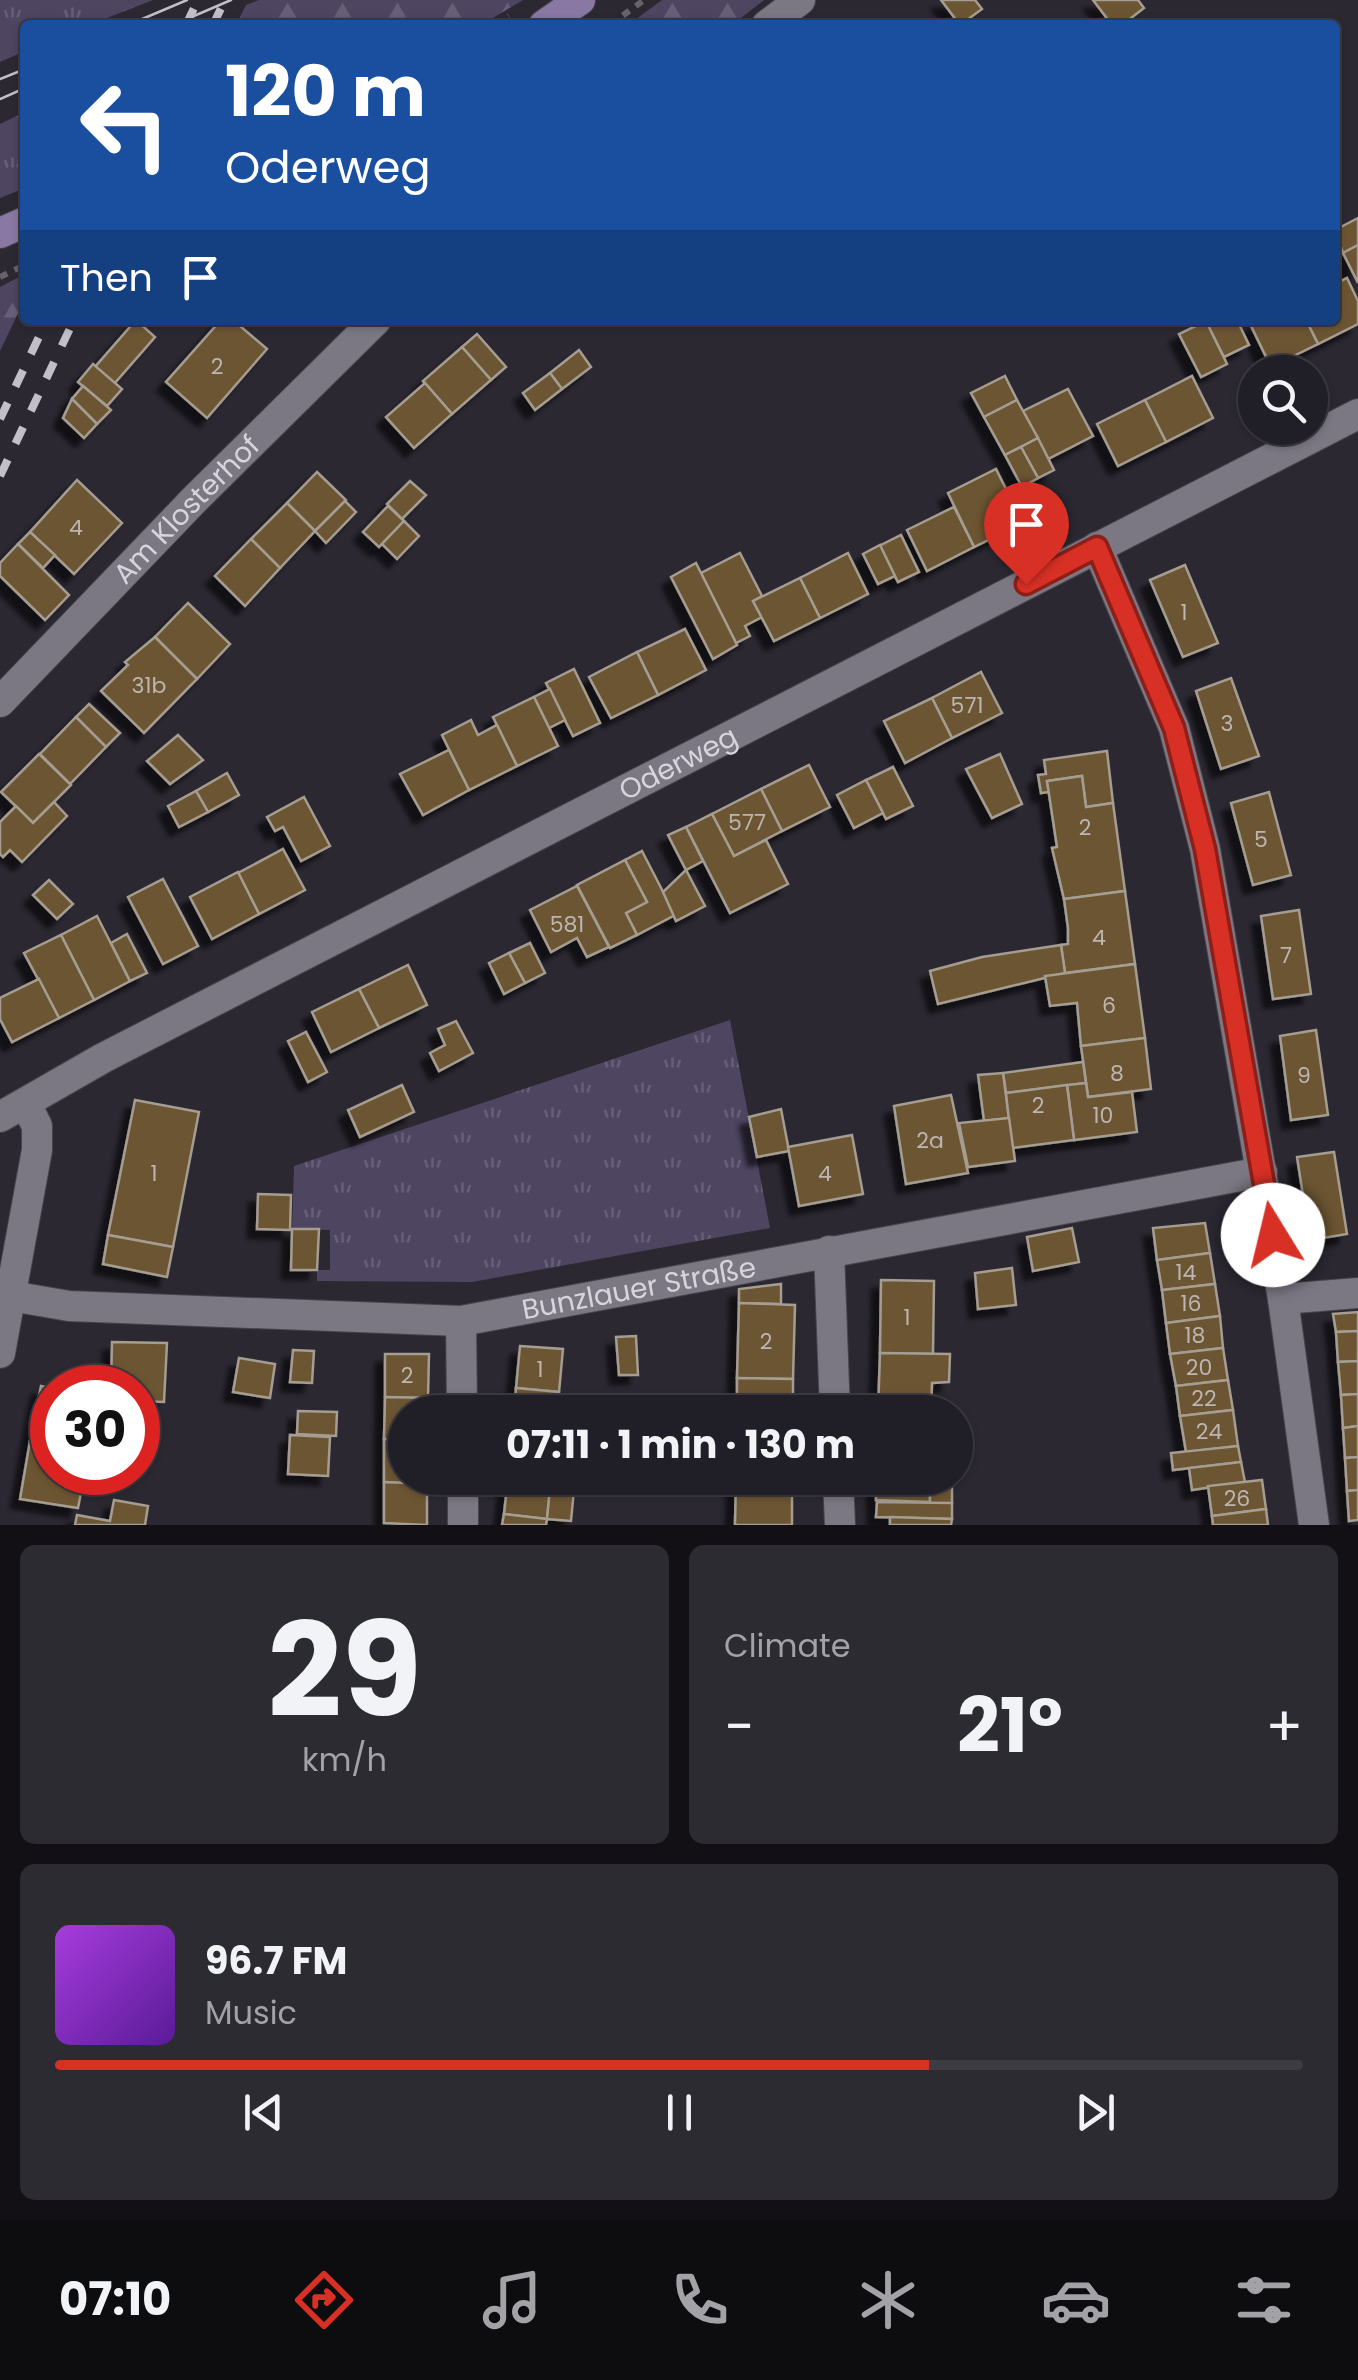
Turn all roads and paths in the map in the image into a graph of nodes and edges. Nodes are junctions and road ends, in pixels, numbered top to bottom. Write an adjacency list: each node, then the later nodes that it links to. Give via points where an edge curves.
1 (580, 0): 4 (main road)
2 (644, 0): 5 (path)
3 (800, 0): 6 (street)
4 (551, 20)
5 (617, 20)
6 (774, 20)
7 (371, 325): 10 (street, Am Klosterhof)
8 (1358, 414): 9 (street, Oderweg)
9 (1097, 547): 11 (street, Oderweg); 12 (street, via 1174,728 1205,849)
10 (0, 702)
11 (13, 1110): 15 (street, via 38,1126 38,1150)
12 (1262, 1172): 13 (street, Bunzlauer Straße); 16 (street)
13 (829, 1251): 17 (street, Bunzlauer Straße); 20 (street)
14 (1358, 1293): 16 (street)
15 (10, 1296): 17 (street, Bunzlauer Straße, via 69,1306); 18 (street)
16 (1284, 1298): 25 (street)
17 (462, 1321): 19 (street)
18 (0, 1354)
19 (462, 1395)
20 (834, 1395)
21 (463, 1495): 23 (street)
22 (839, 1495): 24 (street)
23 (463, 1525)
24 (840, 1525)
25 (1314, 1525)

